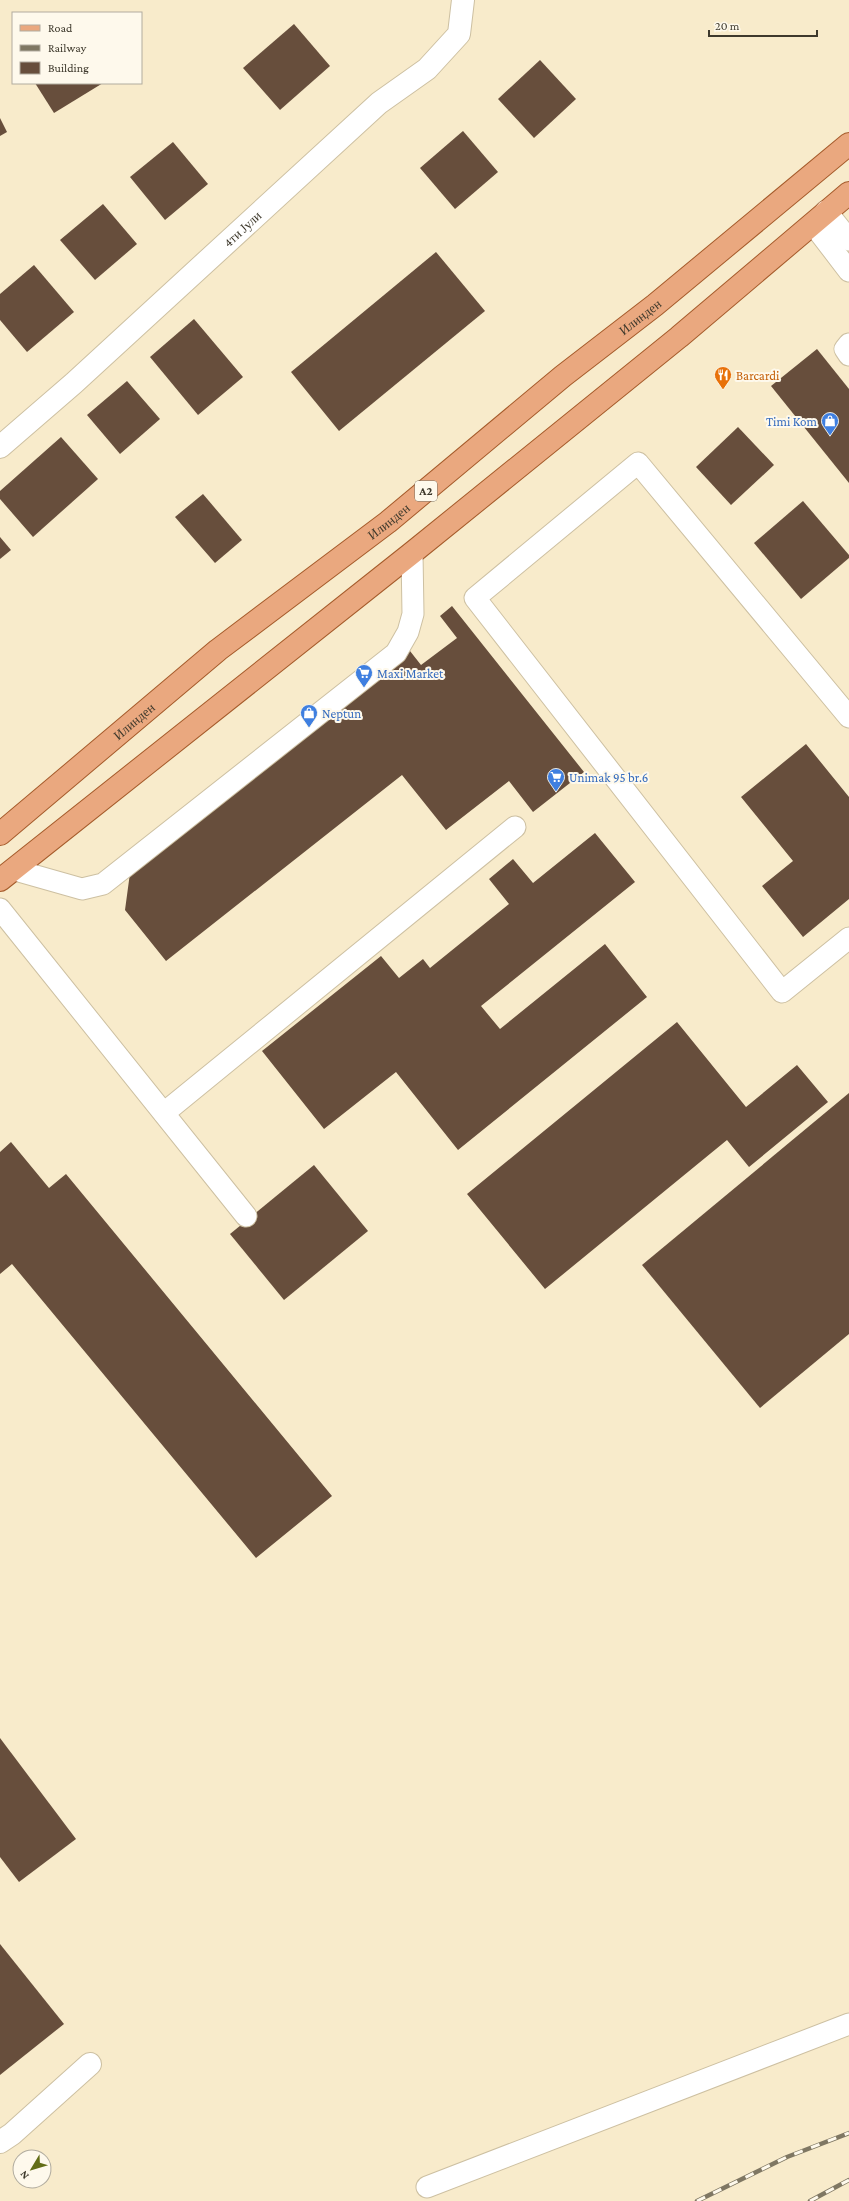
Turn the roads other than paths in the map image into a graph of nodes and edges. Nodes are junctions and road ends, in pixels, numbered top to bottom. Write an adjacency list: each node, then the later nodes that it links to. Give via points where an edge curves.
1 (463, 0): 9 (street, 4ти Јули, via 459,34 428,70 379,103 74,383)
2 (849, 144): 13 (main road, Илинден / A2, via 388,522 218,650)
3 (849, 193): 4 (main road)
4 (820, 218): 5 (lane); 6 (lane); 10 (main road)
5 (849, 240)
6 (849, 271)
7 (849, 344): 8 (lane, via 845,349)
8 (849, 355)
9 (0, 447)
10 (412, 553): 14 (main road); 14 (lane, via 413,614 408,632 396,653 390,658 103,884 82,889)
11 (849, 717): 16 (lane, via 638,463 475,598 782,992)
12 (515, 827): 17 (lane)
13 (0, 834)
14 (8, 875)
15 (0, 909): 17 (lane)
16 (849, 938)
17 (164, 1113): 18 (lane)
18 (246, 1216)
19 (849, 2024): 22 (lane)
20 (90, 2064): 21 (street)
21 (0, 2142)
22 (427, 2187)

